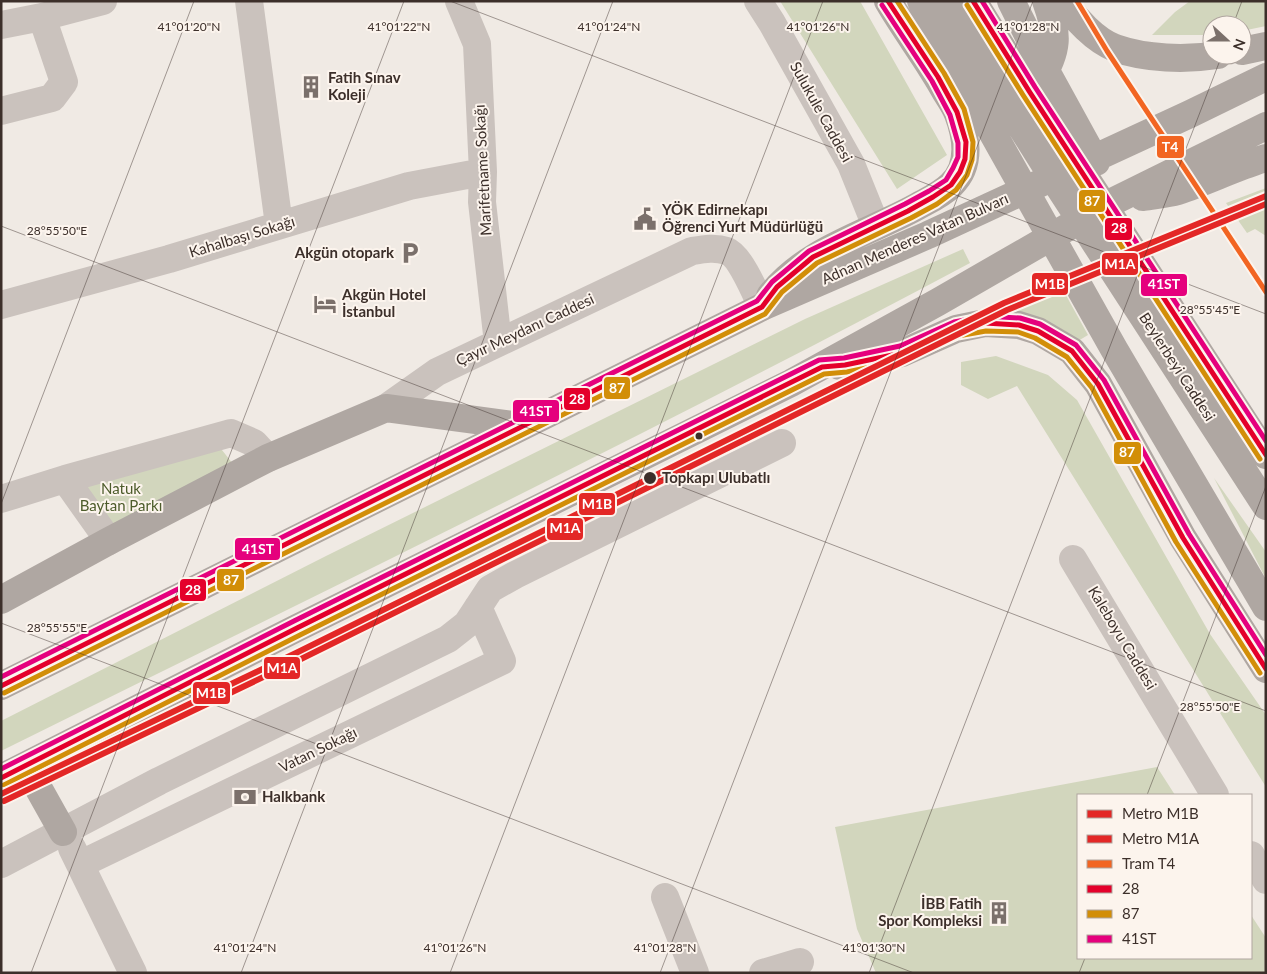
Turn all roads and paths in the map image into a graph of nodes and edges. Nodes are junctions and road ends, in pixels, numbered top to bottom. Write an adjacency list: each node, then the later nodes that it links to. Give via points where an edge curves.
1 (103, 1): 12 (street)
2 (249, 1): 24 (street)
3 (458, 1): 22 (street, Marifetname Sokağı, via 478,44)
4 (758, 1): 25 (street, Sulukule Caddesi, via 851,164)
5 (888, 1): 17 (main road)
6 (921, 1): 44 (main road, via 1114,349)
7 (942, 1): 40 (main road, Beylerbeyi Caddesi)
8 (973, 1): 26 (main road)
9 (1011, 1): 26 (main road, via 1070,117 1148,252)
10 (1046, 1): 17 (main road, via 1056,35 1048,67 1039,82 1012,103 989,109 969,103)
11 (1064, 1): 16 (main road, via 1082,24 1114,47 1138,54)
12 (42, 17): 13 (street); 19 (street, via 64,82 52,98)
13 (1, 25)
14 (1266, 46): 15 (main road)
15 (1252, 50)
16 (1202, 56)
17 (938, 77): 25 (main road, via 957,112 966,142 960,172 951,185 933,197)
18 (1266, 77): 28 (main road, Adnan Menderes Vatan Bulvarı, via 928,235)
19 (1, 112)
20 (1266, 126): 23 (main road)
21 (1266, 158): 23 (main road, via 1176,192)
22 (483, 172): 24 (street, Kahalbaşı Sokağı, via 409,186); 29 (street, Marifetname Sokağı, via 482,202)
23 (1108, 204): 30 (main road)
24 (280, 225): 27 (street, Kahalbaşı Sokağı)
25 (876, 226): 28 (main road, via 813,257 777,287)
26 (1164, 299): 31 (main road, Beylerbeyi Caddesi)
27 (1, 305)
28 (762, 307): 29 (street, Çayır Meydanı Caddesi, via 747,274 729,252 713,248 692,251); 33 (main road, Adnan Menderes Vatan Bulvarı)
29 (498, 343): 32 (street, Çayır Meydanı Caddesi, via 438,372)
30 (822, 367): 46 (main road, via 902,354 956,329 985,323 1019,325 1038,330 1055,340 1072,352 1098,384 1183,538); 48 (main road)
31 (1227, 396): 34 (main road); 36 (main road, Beylerbeyi Caddesi)
32 (386, 408): 33 (main road); 37 (main road, Çayır Meydanı Caddesi)
33 (521, 426): 47 (main road, Adnan Menderes Vatan Bulvarı)
34 (1266, 431)
35 (782, 444): 45 (street, via 515,575 490,589)
36 (1266, 455)
37 (268, 458): 38 (street, via 254,443 231,433); 41 (main road, Çayır Meydanı Caddesi)
38 (65, 479): 39 (street); 41 (street)
39 (1, 499)
40 (1266, 506)
41 (109, 540): 43 (main road, Çayır Meydanı Caddesi)
42 (1073, 559): 50 (street, Kaleboyu Caddesi)
43 (1, 600)
44 (1261, 600)
45 (478, 607): 51 (street, via 466,624 448,639 159,781); 54 (street, Vatan Sokağı, via 502,661)
46 (1266, 669)
47 (1, 686)
48 (26, 766): 49 (main road); 51 (main road)
49 (1, 778)
50 (1214, 794)
51 (63, 832): 53 (street); 54 (street)
52 (1252, 857): 55 (street)
53 (1, 864)
54 (81, 864): 58 (street)
55 (1266, 880)
56 (665, 896): 59 (street)
57 (800, 962): 60 (street)
58 (133, 973)
59 (695, 973)
60 (763, 973)

